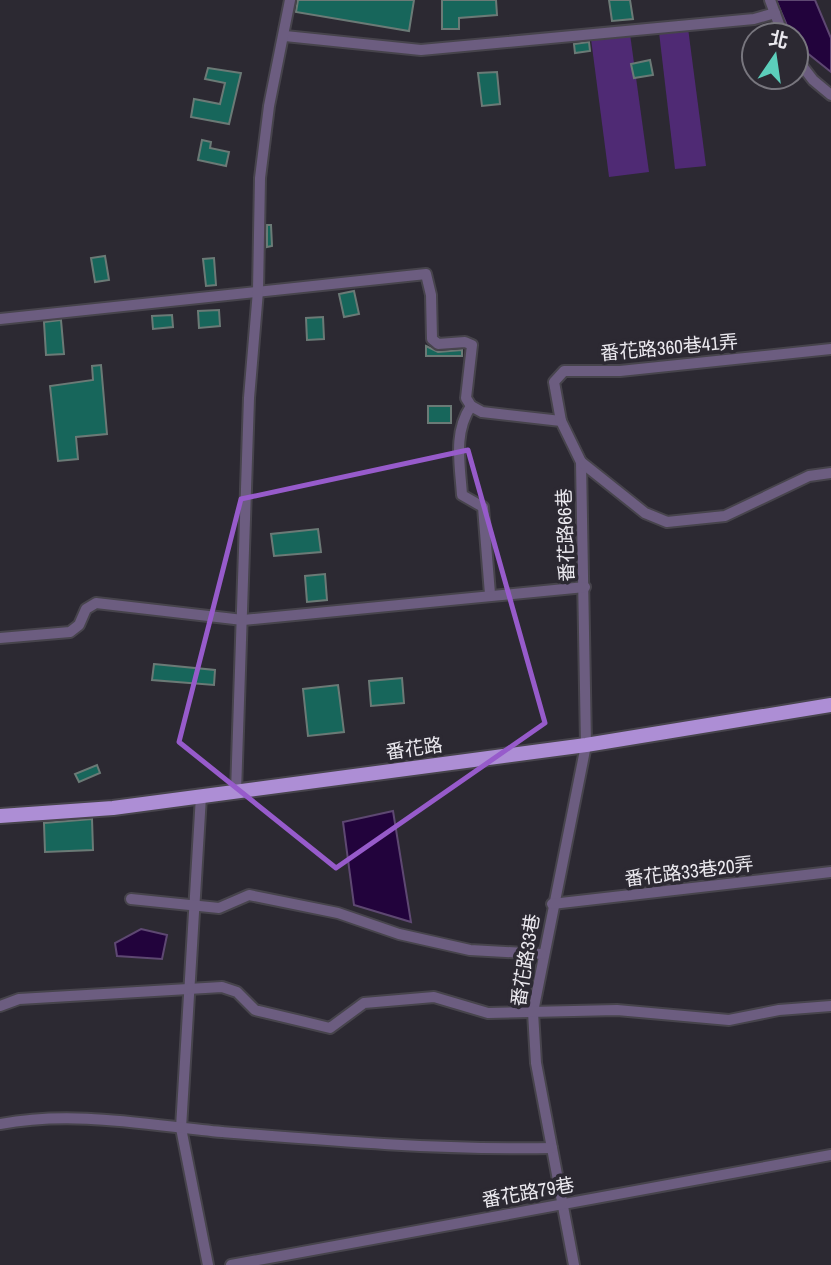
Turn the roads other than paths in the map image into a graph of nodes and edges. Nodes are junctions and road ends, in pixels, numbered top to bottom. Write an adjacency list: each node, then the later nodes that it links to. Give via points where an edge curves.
1 (290, 0): 5 (street)
2 (769, 0): 3 (street)
3 (775, 13): 4 (street); 5 (street, via 754,19 421,50)
4 (778, 21)
5 (285, 36): 8 (street, via 269,106 260,178)
6 (810, 76): 7 (street)
7 (831, 95)
8 (258, 291): 9 (street); 11 (street, via 426,274 432,339 438,344 472,345 466,398); 17 (street, via 248,398)
9 (0, 319)
10 (831, 349): 12 (street, 番花路360巷41弄, via 620,371 564,372 554,382)
11 (471, 406): 12 (street, via 482,412); 16 (street, via 458,438 462,495 483,507)
12 (561, 421): 13 (street, 番花路66巷)
13 (581, 462): 14 (street, via 645,513 667,522 725,516 809,476); 15 (street, 番花路66巷)
14 (831, 473)
15 (585, 586): 16 (street); 20 (street, 番花路66巷)
16 (491, 594): 17 (street)
17 (243, 620): 18 (street, via 96,603 70,632); 21 (street)
18 (0, 638)
19 (831, 705): 20 (main road, 番花路)
20 (586, 746): 21 (main road, 番花路); 26 (street, 番花路33巷)
21 (236, 792): 22 (main road, 番花路)
22 (201, 796): 23 (main road, 番花路); 27 (street)
23 (0, 816)
24 (831, 872): 26 (street, 番花路33巷20弄)
25 (131, 899): 27 (street)
26 (552, 904): 28 (street, 番花路33巷)
27 (192, 906): 28 (street, via 219,908 249,895 338,913 399,934 470,950); 29 (street)
28 (542, 954): 32 (street, 番花路33巷)
29 (187, 989): 30 (street, via 19,999); 32 (street, via 222,987 237,992 255,1010 330,1028 356,1006 394,999 434,997 488,1013); 34 (street)
30 (0, 1006)
31 (831, 1006): 32 (street, via 729,1020 617,1010)
32 (533, 1012): 35 (street, 番花路33巷, via 536,1063)
33 (0, 1124): 34 (street, 番花路79巷, via 33,1117 96,1118)
34 (181, 1128): 35 (street, 番花路79巷, via 460,1150); 38 (street)
35 (552, 1148): 37 (street, 番花路33巷)
36 (831, 1155): 37 (street, 番花路79巷)
37 (562, 1203): 39 (street, 番花路79巷); 40 (street, 番花路33巷)
38 (208, 1265)
39 (231, 1265)
40 (574, 1265)

